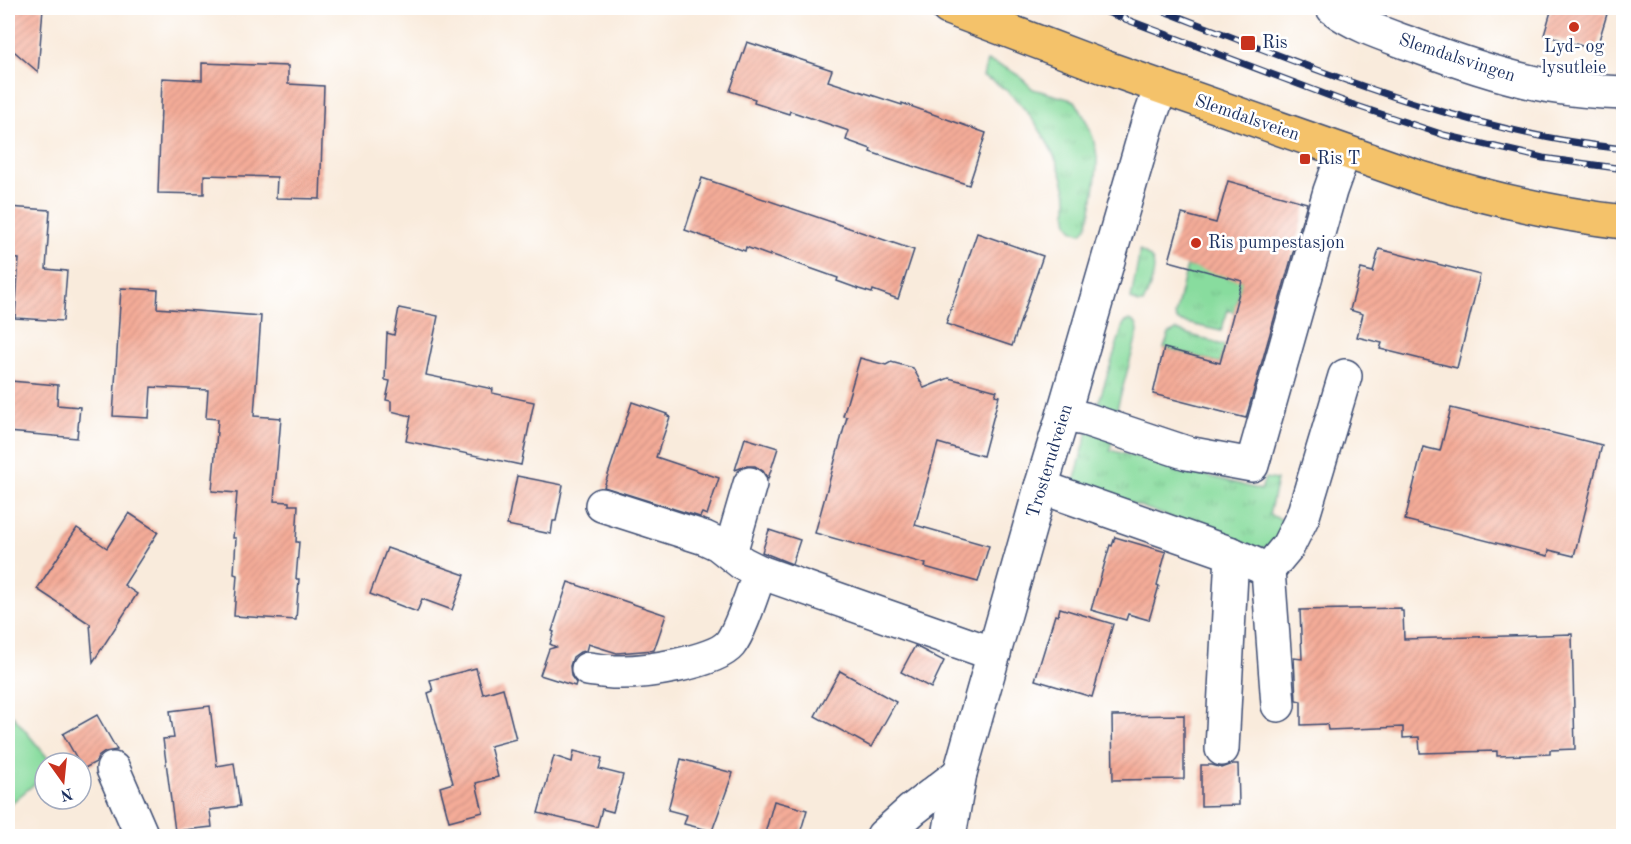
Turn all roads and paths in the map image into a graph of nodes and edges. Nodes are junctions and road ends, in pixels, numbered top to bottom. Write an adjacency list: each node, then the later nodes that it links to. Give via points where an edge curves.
1 (948, 8): 3 (main road, Slemdalsveien)
2 (1334, 8): 4 (street, Slemdalsvingen, via 1372,30 1508,76 1559,87)
3 (1161, 87): 5 (main road, Slemdalsveien); 8 (street, Trosterudveien)
4 (1623, 93)
5 (1344, 152): 6 (main road, Slemdalsveien, via 1466,192); 8 (street, via 1252,465 1187,453)
6 (1623, 222)
7 (1345, 376): 14 (street, via 1303,516 1288,546)
8 (1064, 415): 10 (street, Trosterudveien)
9 (750, 484): 12 (street)
10 (1041, 487): 13 (street); 16 (street, Trosterudveien)
11 (602, 505): 12 (street, via 705,538)
12 (730, 553): 15 (street)
13 (1232, 554): 14 (street); 19 (street)
14 (1268, 570): 18 (street)
15 (760, 572): 16 (street); 17 (street, via 736,633 719,653 655,669 617,673)
16 (994, 654): 21 (street, Trosterudveien)
17 (588, 669)
18 (1278, 705)
19 (1222, 749)
20 (113, 769): 22 (street)
21 (960, 773): 23 (street); 24 (street, Trosterudveien)
22 (142, 837)
23 (883, 837)
24 (949, 837)

